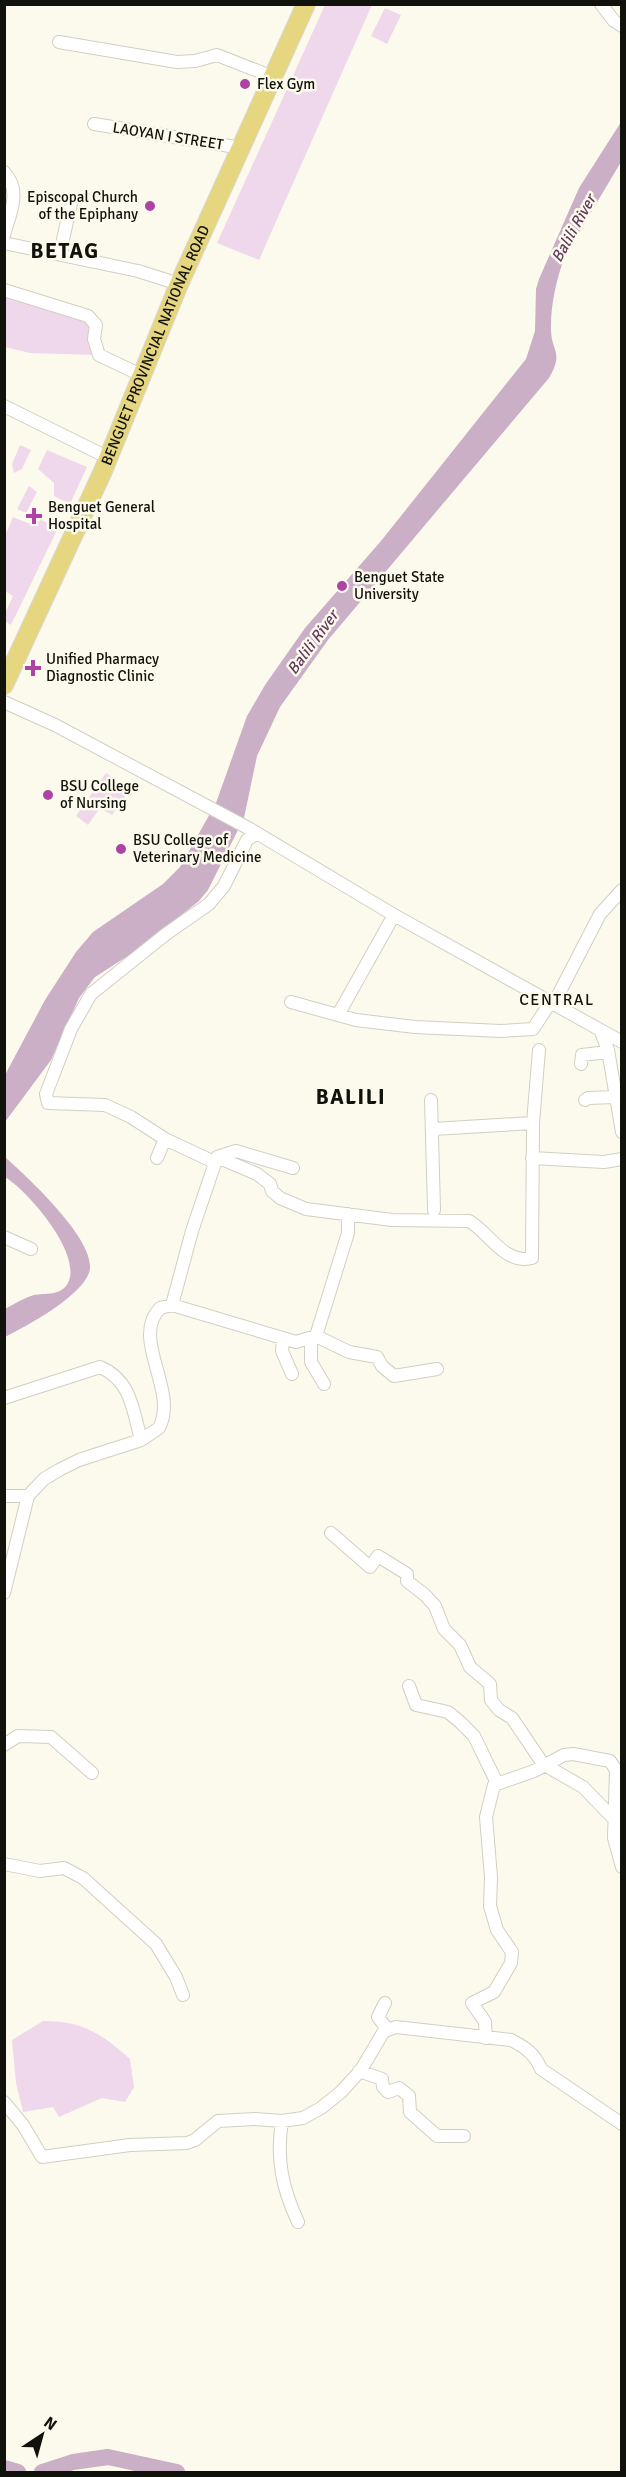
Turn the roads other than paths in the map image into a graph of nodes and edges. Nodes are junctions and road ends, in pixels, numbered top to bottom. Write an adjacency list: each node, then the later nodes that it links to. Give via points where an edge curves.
1 (306, 4): 5 (highway, BENGUET PROVINCIAL NATIONAL ROAD)
2 (602, 4): 3 (street)
3 (621, 26)
4 (60, 42): 5 (street, via 177,62 217,55)
5 (273, 77): 7 (highway, BENGUET PROVINCIAL NATIONAL ROAD)
6 (94, 124): 7 (street, LAOYAN I STREET)
7 (242, 148): 13 (highway, BENGUET PROVINCIAL NATIONAL ROAD)
8 (4, 172): 10 (street, via 13,182 14,200)
9 (72, 199): 12 (street)
10 (4, 235)
11 (4, 243): 12 (street)
12 (60, 253): 13 (street, via 138,270)
13 (179, 284): 15 (highway, BENGUET PROVINCIAL NATIONAL ROAD)
14 (4, 290): 15 (street, via 88,316 96,325 94,339 99,355)
15 (141, 375): 17 (highway, BENGUET PROVINCIAL NATIONAL ROAD)
16 (4, 406): 17 (street)
17 (109, 458): 18 (highway, BENGUET PROVINCIAL NATIONAL ROAD)
18 (4, 685)
19 (4, 702): 20 (street)
20 (254, 831): 23 (street); 38 (street, via 224,886 209,904 99,987 79,1012 47,1088 48,1103 105,1105)
21 (621, 890): 22 (street)
22 (615, 904): 25 (street, via 600,914)
23 (394, 915): 25 (street); 26 (street)
24 (291, 1002): 26 (street)
25 (551, 1004): 26 (street, via 530,1030 415,1027); 27 (street)
26 (338, 1015)
27 (602, 1032): 28 (street); 30 (street)
28 (621, 1042)
29 (538, 1050): 35 (street)
30 (608, 1053): 31 (street, via 582,1055); 32 (street)
31 (581, 1064)
32 (615, 1097): 34 (street); 37 (street)
33 (431, 1100): 36 (street)
34 (585, 1101)
35 (533, 1123): 36 (street); 40 (street)
36 (433, 1129): 44 (street)
37 (621, 1132)
38 (165, 1139): 39 (street); 41 (street)
39 (157, 1158)
40 (532, 1158): 42 (street); 45 (street, via 532,1253 520,1258 499,1248 469,1221 392,1220)
41 (215, 1160): 43 (street, via 236,1151); 45 (street, via 262,1177 280,1198 294,1205); 48 (street)
42 (618, 1160)
43 (293, 1168)
44 (434, 1210)
45 (348, 1214): 49 (street, via 348,1233)
46 (4, 1237): 47 (street)
47 (31, 1250)
48 (172, 1305): 50 (street); 55 (street, via 155,1313 151,1331 164,1398 163,1421)
49 (313, 1337): 50 (street, via 296,1342); 51 (street, via 349,1352 377,1357 394,1376); 53 (street, via 311,1362)
50 (283, 1339): 52 (street, via 282,1351)
51 (436, 1370)
52 (292, 1374)
53 (324, 1384)
54 (4, 1398): 55 (street, via 61,1372 100,1367 117,1376 128,1392)
55 (141, 1440): 57 (street, via 79,1460 45,1479)
56 (4, 1496): 57 (street)
57 (28, 1496): 59 (street)
58 (331, 1533): 63 (street, via 370,1567 378,1556 406,1574 407,1581 435,1606 444,1629 460,1645 470,1667 490,1684 491,1700 512,1718)
59 (6, 1576): 60 (street)
60 (4, 1593)
61 (409, 1686): 65 (street, via 416,1705 448,1712 474,1736)
62 (7, 1741): 64 (street, via 18,1736 51,1737)
63 (543, 1764): 65 (street, via 534,1771); 66 (street, via 583,1787); 66 (street, via 573,1754 610,1761 616,1770)
64 (92, 1773)
65 (497, 1783): 72 (street, via 490,1791 486,1817 490,1906 497,1930 512,1952 511,1963 494,1992 472,2003 485,2022)
66 (615, 1820): 68 (street, via 615,1852)
67 (4, 1864): 69 (street, via 40,1870 64,1868 83,1878 156,1944)
68 (621, 1867)
69 (183, 1995)
70 (385, 2003): 71 (street, via 378,2017)
71 (387, 2029): 72 (street, via 396,2026); 73 (street)
72 (486, 2038): 76 (street, via 511,2040 523,2046 537,2058 542,2069)
73 (359, 2071): 75 (street, via 321,2109 303,2118); 77 (street, via 382,2079 388,2092 399,2088 410,2096 410,2112 437,2136)
74 (4, 2102): 75 (street, via 42,2157 130,2145 188,2143 218,2121)
75 (282, 2121): 78 (street, via 278,2146 281,2177)
76 (621, 2124)
77 (464, 2136)
78 (298, 2222)

